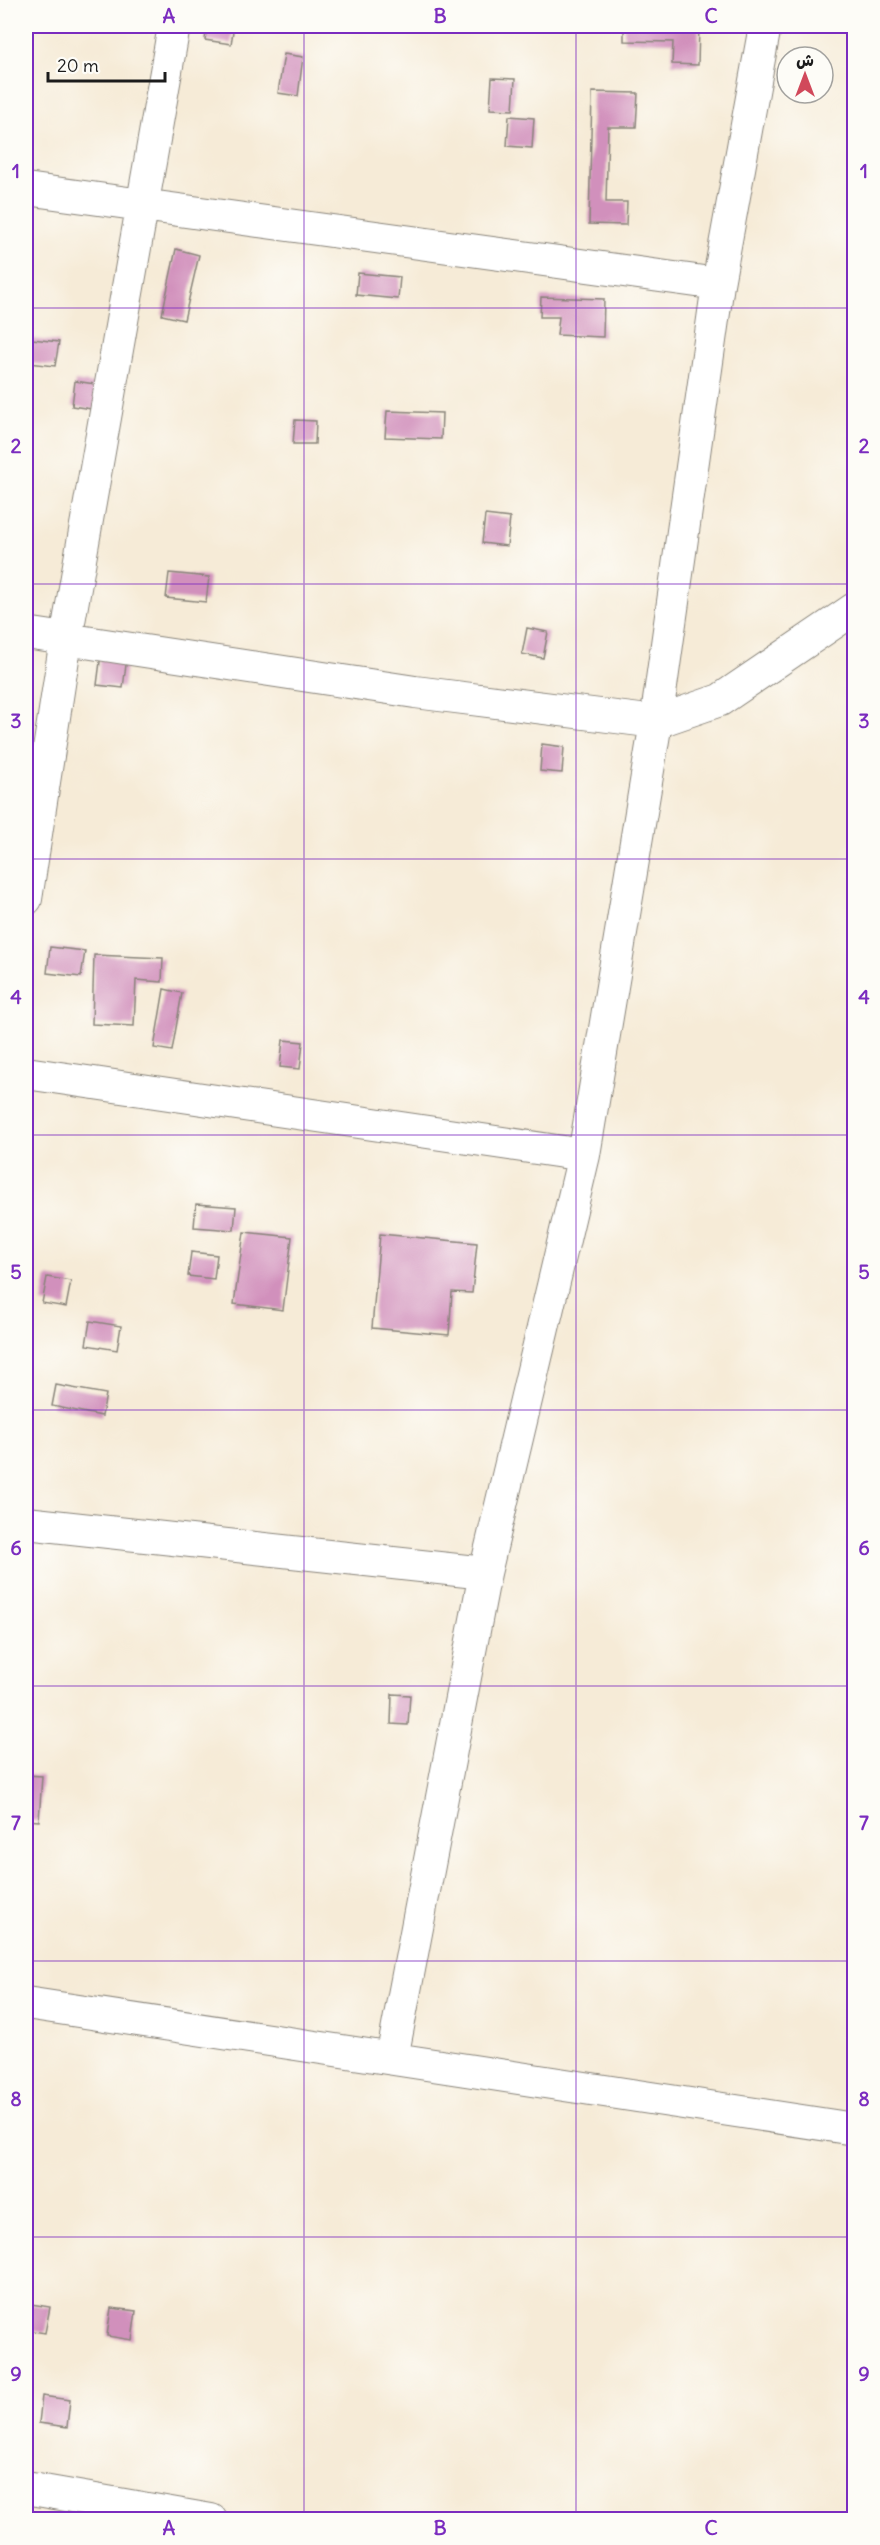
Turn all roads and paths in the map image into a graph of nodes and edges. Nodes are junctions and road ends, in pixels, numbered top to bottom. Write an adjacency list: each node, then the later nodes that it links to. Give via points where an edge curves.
1 (174, 26): 4 (street)
2 (765, 26): 5 (street)
3 (26, 189): 4 (street)
4 (144, 207): 5 (street); 8 (street)
5 (718, 284): 9 (street)
6 (855, 609): 9 (street, via 720,699)
7 (26, 633): 8 (street)
8 (66, 639): 9 (street, via 415,692); 10 (street)
9 (656, 722): 12 (street)
10 (26, 899)
11 (26, 1073): 12 (street)
12 (584, 1155): 14 (street)
13 (26, 1523): 14 (street)
14 (485, 1573): 16 (street)
15 (26, 2002): 16 (street)
16 (392, 2058): 17 (street)
17 (855, 2129)
18 (26, 2488): 19 (street)
19 (211, 2520)

